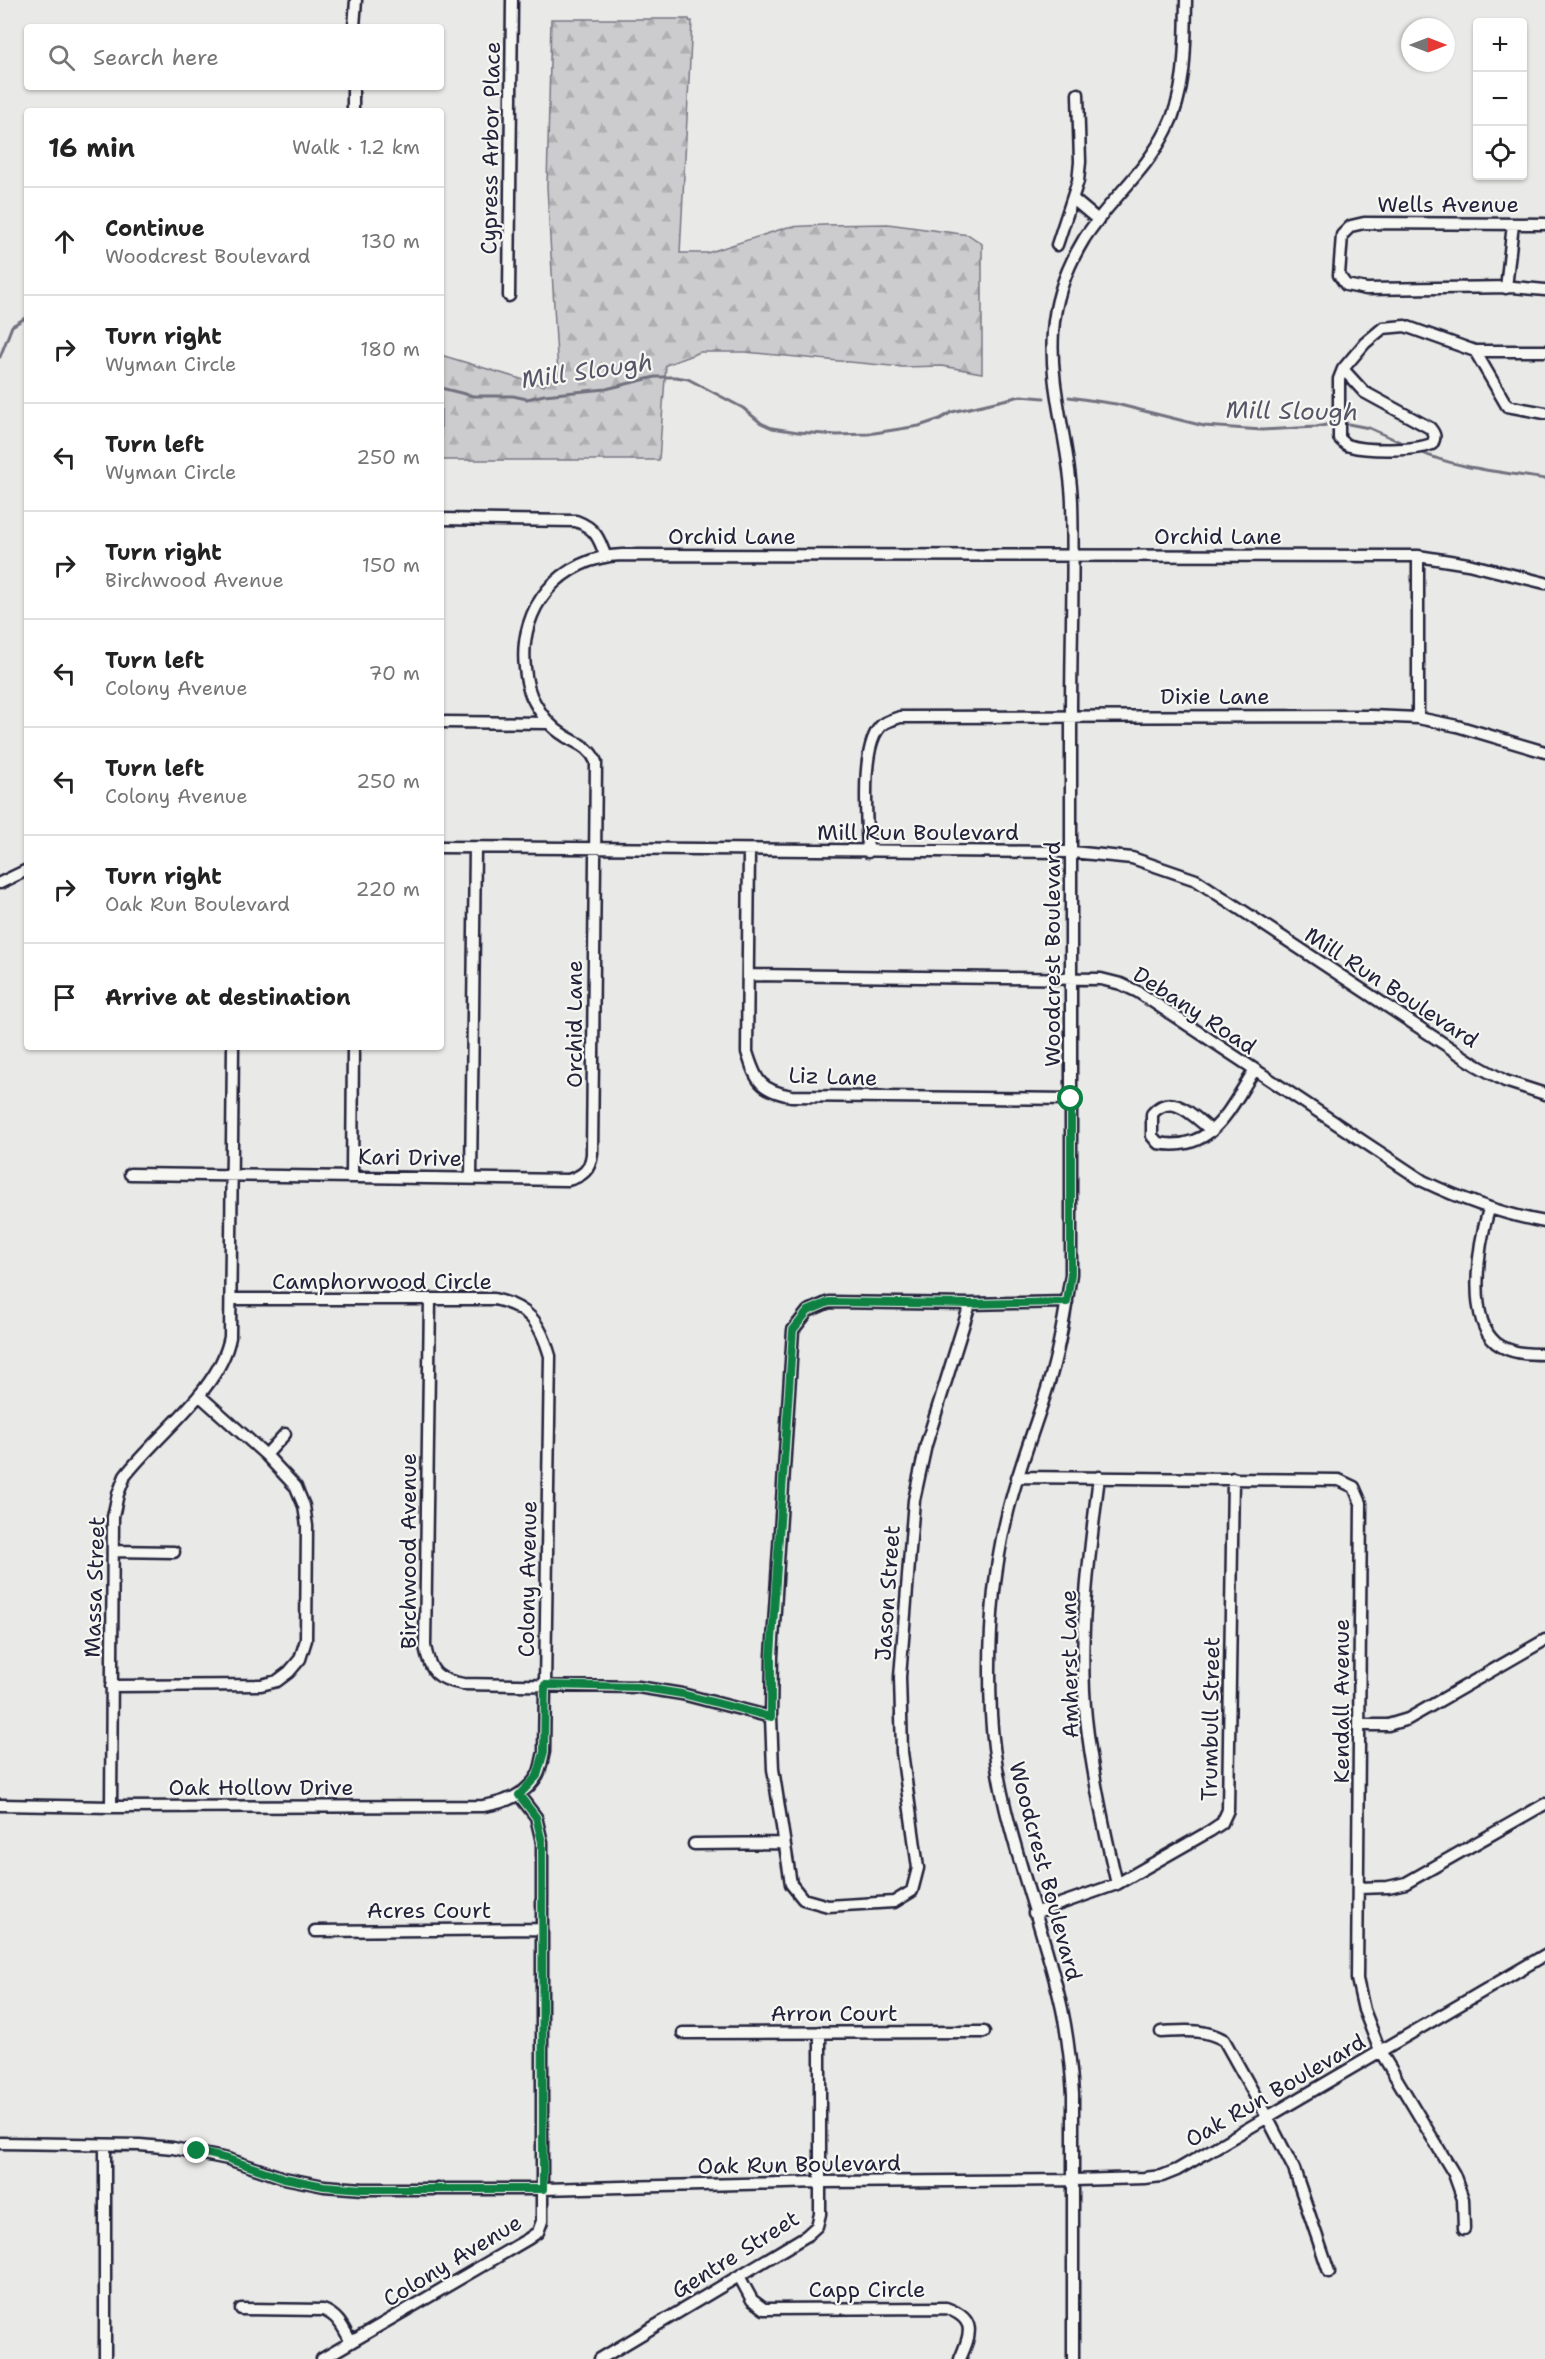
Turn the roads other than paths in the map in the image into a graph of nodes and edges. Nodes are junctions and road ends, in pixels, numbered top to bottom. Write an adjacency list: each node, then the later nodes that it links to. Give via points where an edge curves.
1 (356, 0): 4 (street)
2 (512, 0): 15 (street, Cypress Arbor Place)
3 (1186, 0): 9 (street, Woodcrest Boulevard, via 1180,98 1168,128 1135,179)
4 (354, 24)
5 (353, 90): 7 (street)
6 (1078, 94): 8 (street, via 1080,162)
7 (353, 108)
8 (1073, 199): 9 (street); 12 (street)
9 (1098, 220): 22 (street, Woodcrest Boulevard, via 1066,275 1053,332 1053,369 1071,493)
10 (1513, 224): 11 (street, Wells Avenue); 13 (street); 13 (street, Wells Avenue, via 1364,224 1351,226 1342,235 1339,275 1346,285 1366,290)
11 (1545, 224)
12 (1057, 246)
13 (1506, 288): 14 (street)
14 (1545, 290)
15 (508, 296)
16 (1475, 351): 17 (street); 18 (street, via 1405,326 1383,328); 19 (street, via 1507,406)
17 (1545, 351)
18 (1343, 369): 18 (street, via 1364,392 1430,428 1434,433 1431,444 1364,448 1347,445 1339,438 1339,379)
19 (1545, 413)
20 (444, 519): 21 (street, via 576,521 589,526 599,537)
21 (605, 555): 22 (street, Orchid Lane); 28 (street, Orchid Lane, via 580,564 551,586 538,601 528,625 523,652 528,686)
22 (1072, 555): 23 (street, Orchid Lane); 25 (street, Woodcrest Boulevard)
23 (1418, 556): 24 (street, Orchid Lane); 26 (street)
24 (1545, 583)
25 (1071, 715): 26 (street, Dixie Lane); 34 (street, Dixie Lane, via 920,715 882,724 867,757); 35 (street, Woodcrest Boulevard)
26 (1418, 718): 29 (street, Dixie Lane)
27 (444, 722): 28 (street)
28 (549, 723): 32 (street, Orchid Lane, via 593,753)
29 (1545, 752)
30 (444, 847): 31 (street, Mill Run Boulevard)
31 (476, 848): 32 (street, Mill Run Boulevard); 50 (street)
32 (595, 849): 33 (street, Mill Run Boulevard); 46 (street, Orchid Lane, via 592,1154)
33 (749, 851): 34 (street, Mill Run Boulevard); 38 (street, Liz Lane)
34 (868, 852): 35 (street, Mill Run Boulevard)
35 (1072, 852): 39 (street, Woodcrest Boulevard); 43 (street, Mill Run Boulevard, via 1132,858 1196,880 1476,1065 1505,1081)
36 (24, 871): 37 (street)
37 (0, 883)
38 (748, 975): 39 (street, Debany Road); 44 (street, Liz Lane, via 747,1052 753,1071 772,1092 791,1096)
39 (1071, 979): 42 (street, Debany Road, via 1101,979 1129,988); 44 (street, Woodcrest Boulevard)
40 (233, 1050): 48 (street, Massa Street)
41 (353, 1050): 49 (street)
42 (1254, 1071): 45 (street); 51 (street, Debany Road, via 1423,1181)
43 (1545, 1094)
44 (1071, 1099): 55 (street, Woodcrest Boulevard, via 1071,1274)
45 (1212, 1131): 45 (street, via 1186,1144 1158,1143 1152,1136 1152,1114 1168,1103 1180,1107)
46 (586, 1172): 50 (street, Kari Drive, via 568,1180)
47 (130, 1174): 48 (street, Kari Drive)
48 (231, 1176): 49 (street, Kari Drive); 53 (street, Massa Street)
49 (352, 1176): 50 (street, Kari Drive)
50 (471, 1178)
51 (1489, 1209): 52 (street, Debany Road); 58 (street, via 1479,1253 1479,1308 1488,1333 1512,1352)
52 (1545, 1222)
53 (231, 1299): 54 (street, Camphorwood Circle); 59 (street, Massa Street, via 227,1353 212,1381)
54 (430, 1300): 57 (street, Camphorwood Circle, via 494,1299); 68 (street, Birchwood Avenue, via 425,1646 428,1663 445,1681)
55 (1067, 1302): 56 (street); 62 (street, Woodcrest Boulevard, via 1052,1372)
56 (970, 1304): 70 (street, via 829,1302 808,1311 793,1330 771,1656); 76 (street, Jason Street, via 926,1445 914,1500 900,1677 902,1752 918,1868 912,1890 894,1902 828,1906 803,1899 791,1884)
57 (530, 1314): 68 (street, Colony Avenue, via 543,1333 550,1356)
58 (1545, 1354)
59 (199, 1395): 61 (street); 65 (street, Massa Street, via 125,1476 113,1517)
60 (285, 1434): 61 (street)
61 (266, 1455): 69 (street, via 296,1487 304,1506 306,1640 300,1659 277,1681 261,1685)
62 (1017, 1477): 63 (street, Kendall Avenue); 80 (street, Woodcrest Boulevard, via 1005,1520 991,1614 991,1716 1007,1813)
63 (1099, 1477): 64 (street, Kendall Avenue); 78 (street, Amherst Lane, via 1088,1566 1086,1717 1098,1803)
64 (1233, 1478): 71 (street, Kendall Avenue, via 1339,1480 1354,1486 1361,1503); 78 (street, Trumbull Street, via 1228,1810 1222,1823)
65 (113, 1551): 66 (street); 69 (street, Massa Street)
66 (174, 1552)
67 (1545, 1640): 71 (street, via 1408,1719 1388,1725)
68 (545, 1685): 70 (street, Birchwood Avenue, via 638,1687); 72 (street, Colony Avenue, via 544,1752 537,1776)
69 (111, 1686): 75 (street, Massa Street)
70 (771, 1717): 76 (street)
71 (1360, 1725): 79 (street, Kendall Avenue)
72 (519, 1795): 75 (street, Oak Hollow Drive, via 501,1804 483,1806); 81 (street, Colony Avenue, via 536,1817 542,1842)
73 (1545, 1804): 79 (street, via 1406,1883)
74 (0, 1805): 75 (street, Oak Hollow Drive)
75 (111, 1807)
76 (783, 1843): 77 (street)
77 (694, 1844)
78 (1117, 1884): 80 (street, Trumbull Street)
79 (1359, 1888): 88 (street, Kendall Avenue, via 1357,1979)
80 (1034, 1913): 92 (street, Woodcrest Boulevard, via 1062,2009 1070,2060)
81 (542, 1929): 82 (street, Acres Court); 94 (street, Colony Avenue)
82 (315, 1931)
83 (1545, 1955): 88 (street, Oak Run Boulevard)
84 (820, 2032): 85 (street, Arron Court); 87 (street, Arron Court); 93 (street, Gentre Street)
85 (984, 2032)
86 (1161, 2032): 89 (street, via 1200,2030 1224,2040)
87 (683, 2033)
88 (1380, 2051): 89 (street, Oak Run Boulevard); 95 (street, Kendall Avenue, via 1454,2174 1462,2199)
89 (1268, 2116): 92 (street, Oak Run Boulevard, via 1162,2176); 96 (street, via 1294,2169)
90 (0, 2143): 91 (street, Oak Run Boulevard)
91 (105, 2145): 94 (street, Oak Run Boulevard, via 197,2151 324,2186); 100 (street)
92 (1074, 2180): 93 (street, Oak Run Boulevard); 104 (street, Woodcrest Boulevard)
93 (820, 2182): 94 (street, Oak Run Boulevard); 97 (street, Gentre Street, via 817,2226)
94 (543, 2189): 99 (street, Colony Avenue, via 538,2232)
95 (1464, 2229)
96 (1329, 2272)
97 (739, 2276): 102 (street, Gentre Street); 103 (street, Capp Circle, via 752,2300 764,2309 946,2308 960,2313 969,2323 969,2338)
98 (241, 2309): 99 (street, via 323,2310 332,2313)
99 (351, 2342): 101 (street, Colony Avenue)
100 (105, 2359)
101 (322, 2359)
102 (600, 2359)
103 (960, 2359)
104 (1073, 2359)

